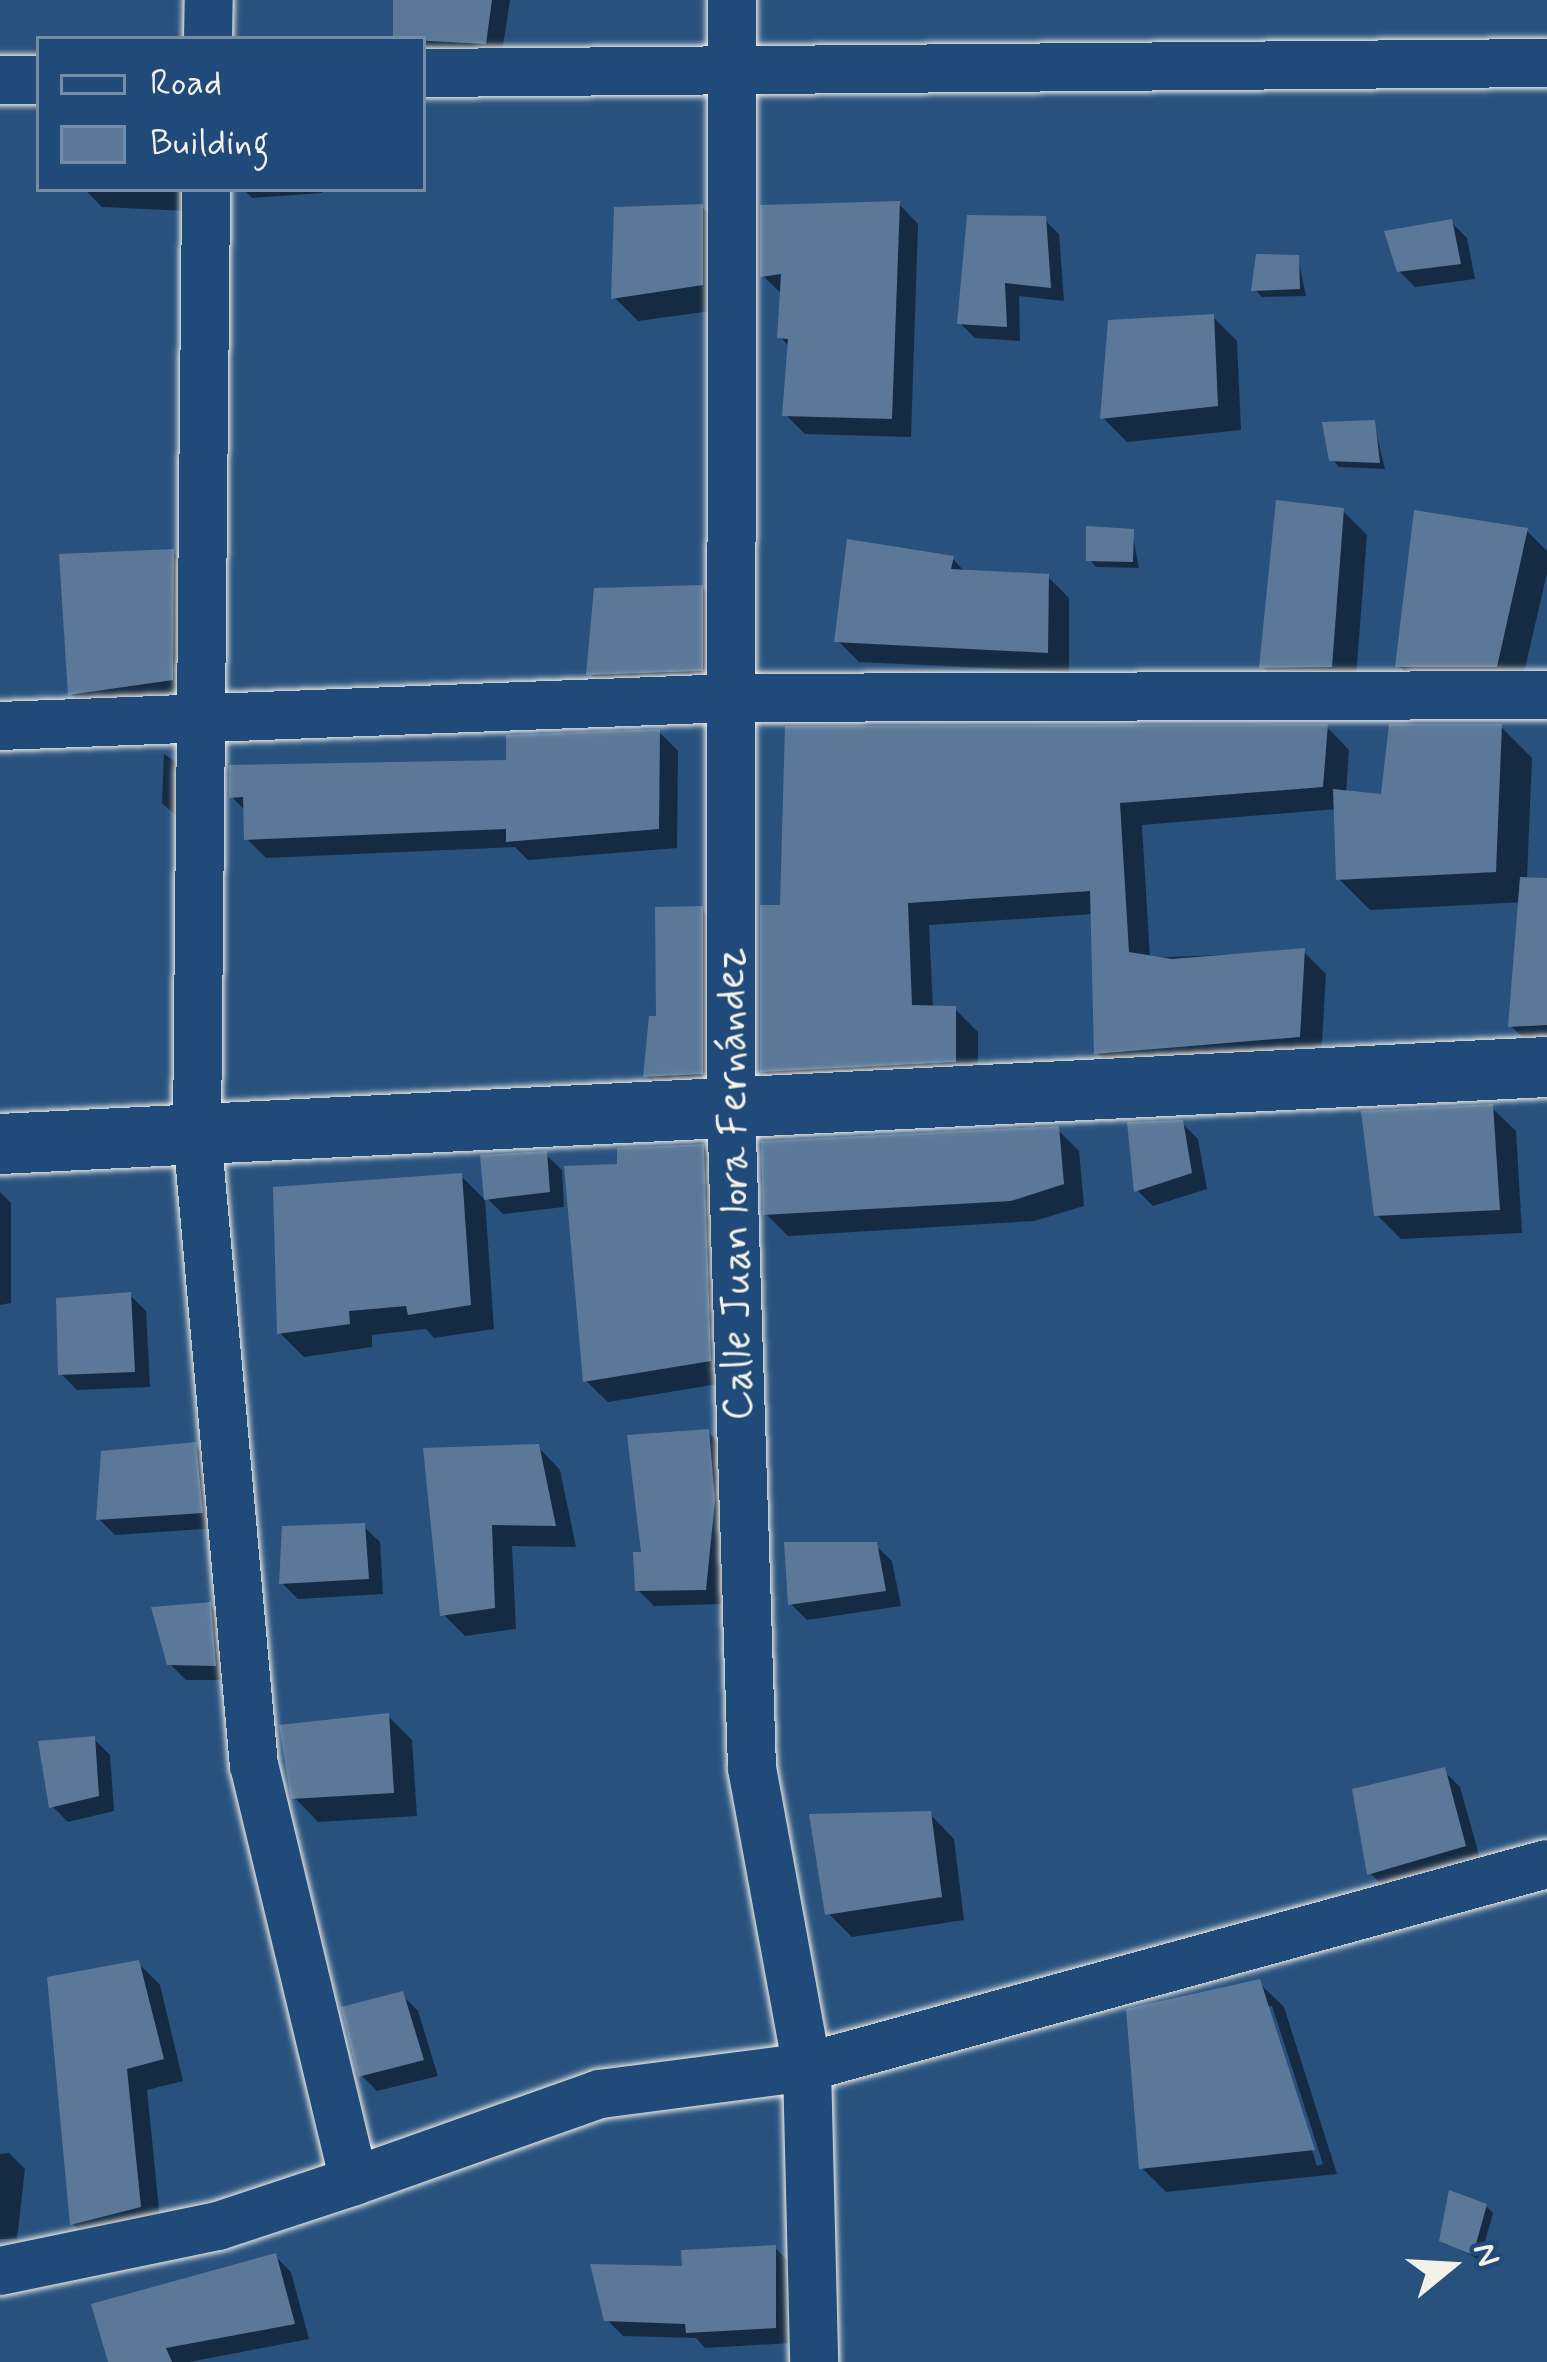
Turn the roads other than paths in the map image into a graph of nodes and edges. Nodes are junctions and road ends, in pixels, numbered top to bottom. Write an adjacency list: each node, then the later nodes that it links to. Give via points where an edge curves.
1 (208, 0): 3 (street)
2 (732, 0): 10 (street, Calle Juan lora Fernández)
3 (208, 36)
4 (1547, 63): 5 (street)
5 (426, 74)
6 (0, 80): 7 (street)
7 (36, 80)
8 (206, 192): 11 (street)
9 (1547, 695): 10 (street)
10 (731, 698): 11 (street); 14 (street, Calle Juan lora Fernández)
11 (201, 718): 12 (street); 15 (street)
12 (0, 726)
13 (1547, 1067): 14 (main road)
14 (730, 1104): 15 (main road); 18 (street, Calle Juan lora Fernández, via 752,1768)
15 (197, 1133): 16 (main road); 19 (street, via 254,1766)
16 (0, 1144)
17 (1547, 1864): 18 (street)
18 (807, 2067): 19 (street, via 600,2094); 21 (street, Calle Juan lora Fernández)
19 (354, 2181): 20 (street, via 218,2226)
20 (0, 2271)
21 (814, 2362)

